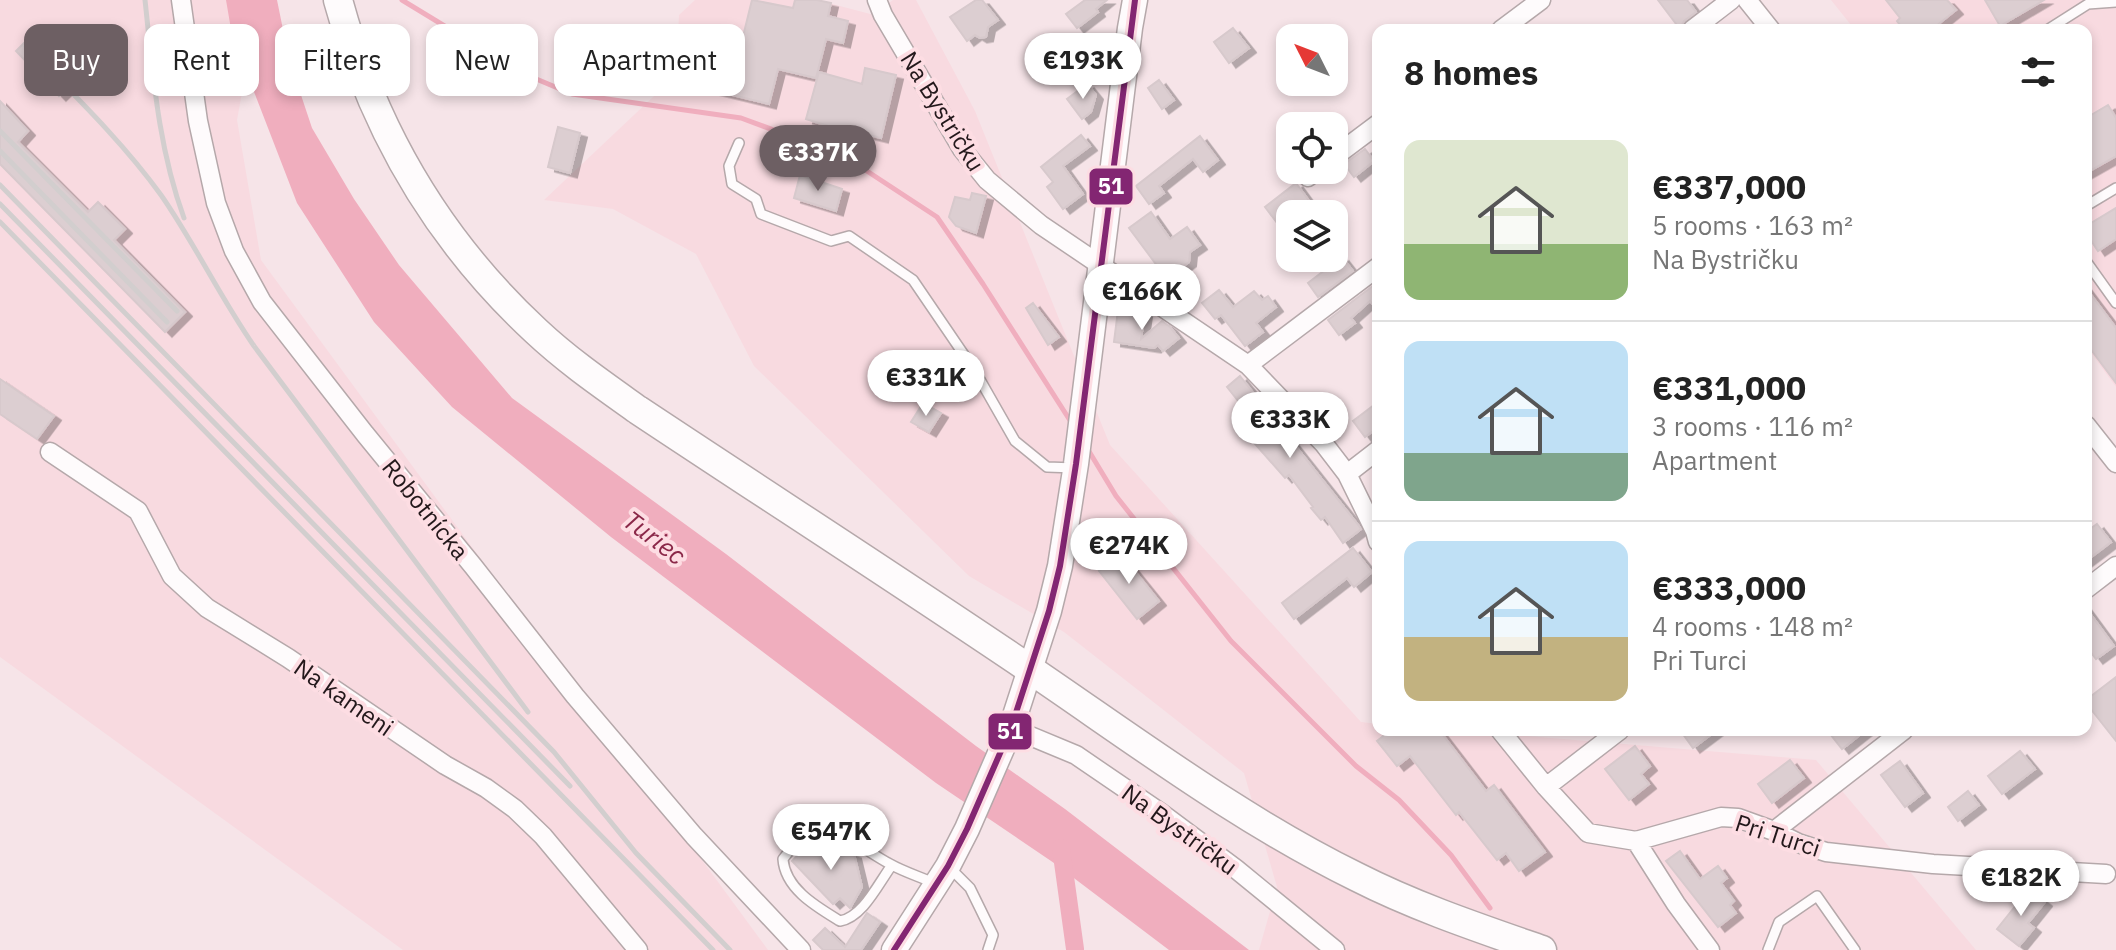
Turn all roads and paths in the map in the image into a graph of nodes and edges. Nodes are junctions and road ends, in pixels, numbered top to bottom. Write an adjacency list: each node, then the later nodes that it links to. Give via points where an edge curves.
1 (181, 0): 44 (street, Robotnícka, via 216,203 262,302 575,696 694,836)
2 (338, 0): 32 (main road, via 371,98 420,194 509,306 638,410)
3 (877, 0): 18 (street, Na Bystričku, via 974,166 1023,212)
4 (1541, 0): 9 (street)
5 (1731, 0): 10 (street)
6 (1747, 0): 11 (street)
7 (2116, 2): 12 (lane, via 2088,4)
8 (1139, 4): 18 (street, via 1130,28)
9 (1509, 24)
10 (1700, 24)
11 (1766, 24)
12 (2056, 24)
13 (1372, 128): 15 (street)
14 (739, 143): 27 (lane, via 729,166 732,184 756,199 761,214 831,241 849,236 913,280 1015,441 1047,467)
15 (1348, 146)
16 (2116, 188): 17 (lane)
17 (2092, 202)
18 (1100, 267): 22 (street); 27 (street)
19 (2092, 269): 21 (lane)
20 (1372, 272): 22 (street)
21 (2116, 303)
22 (1248, 365): 28 (street)
23 (2092, 433): 26 (street)
24 (50, 452): 43 (street, Na kameni, via 138,511 172,576 207,608 515,809)
25 (1372, 455): 28 (street)
26 (2116, 463)
27 (1075, 466): 32 (street, via 1060,566)
28 (1347, 474): 29 (street)
29 (1372, 525)
30 (2116, 566): 31 (street)
31 (2092, 584)
32 (1031, 670): 33 (street); 48 (main road, via 1213,794 1313,854 1417,904)
33 (1008, 735): 42 (street); 47 (street, Na Bystričku, via 1076,755 1236,869)
34 (1505, 736): 37 (street, Pri Turci)
35 (1612, 736): 37 (street)
36 (1896, 736): 38 (street)
37 (1546, 787): 39 (street, Pri Turci, via 1588,833)
38 (1774, 831): 39 (street, Pri Turci, via 1721,817); 41 (street, Pri Turci, via 1826,852)
39 (1636, 841): 49 (street)
40 (892, 865): 40 (lane, via 843,835 817,831 795,843 783,859 796,889 840,921 862,908); 42 (lane)
41 (2106, 874)
42 (942, 875): 45 (street); 46 (lane, via 970,888 993,935)
43 (638, 950)
44 (801, 950)
45 (894, 950)
46 (988, 950)
47 (1335, 950)
48 (1542, 950)
49 (1710, 950)
50 (1768, 950): 51 (lane, via 1779,922 1817,896)
51 (1855, 950)

